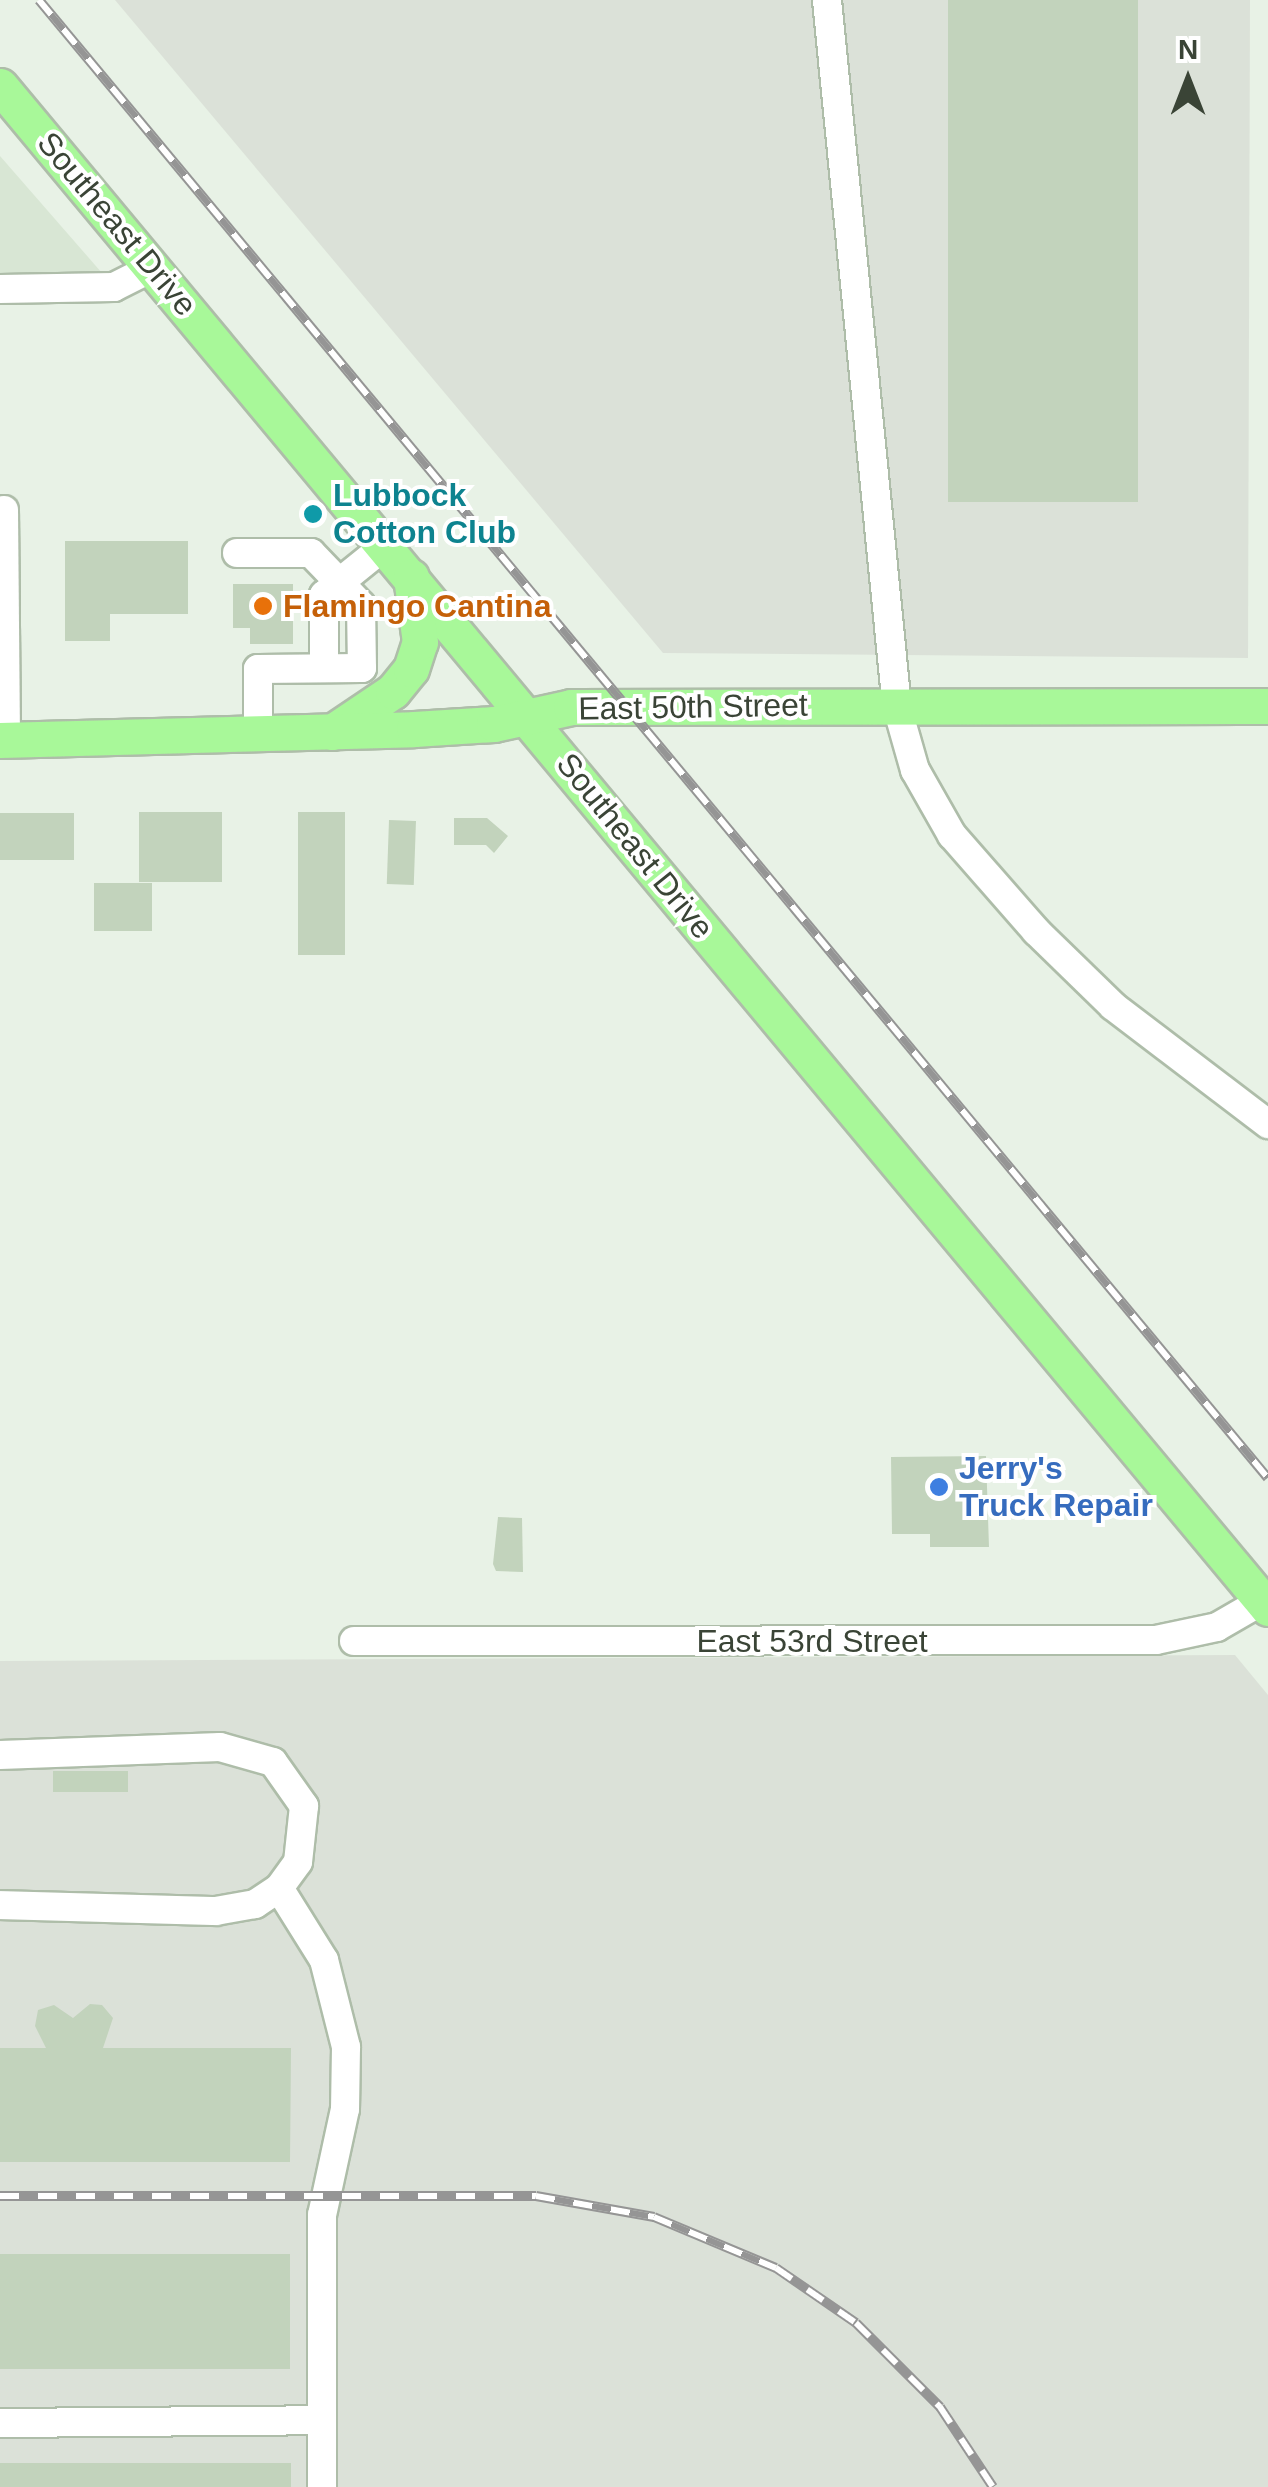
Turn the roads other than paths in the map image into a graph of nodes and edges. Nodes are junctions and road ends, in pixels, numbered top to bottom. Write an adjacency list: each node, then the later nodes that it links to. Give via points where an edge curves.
1 (827, 0): 10 (street)
2 (0, 86): 3 (main road, Southeast Drive)
3 (154, 267): 4 (street, via 114,287); 6 (main road, Southeast Drive)
4 (0, 289)
5 (4, 510): 15 (street)
6 (387, 544): 8 (main road, Southeast Drive); 9 (street)
7 (237, 553): 9 (street, via 311,553)
8 (410, 571): 12 (main road, Southeast Drive); 13 (main road, via 420,642 410,670 393,691)
9 (338, 583): 14 (street, via 324,595 324,668 258,669)
10 (897, 706): 11 (main road, East 50th Street); 12 (main road, East 50th Street, via 571,706); 16 (street, via 915,770 952,836 1114,1006)
11 (1268, 706)
12 (530, 717): 13 (main road, East 50th Street); 17 (main road, Southeast Drive)
13 (332, 732): 14 (main road, East 50th Street)
14 (258, 734): 15 (main road, East 50th Street)
15 (3, 740)
16 (1268, 1124)
17 (1265, 1605): 18 (street, East 53rd Street, via 1217,1627 1156,1640)
18 (354, 1640)
19 (0, 1754): 20 (street, via 220,1746 273,1762 304,1806 298,1862)
20 (279, 1888): 21 (street, via 256,1904 216,1911); 22 (street, via 324,1960 346,2048 345,2109 322,2214 327,2365)
21 (0, 1905)
22 (320, 2420): 23 (street); 24 (street)
23 (0, 2423)
24 (322, 2487)

